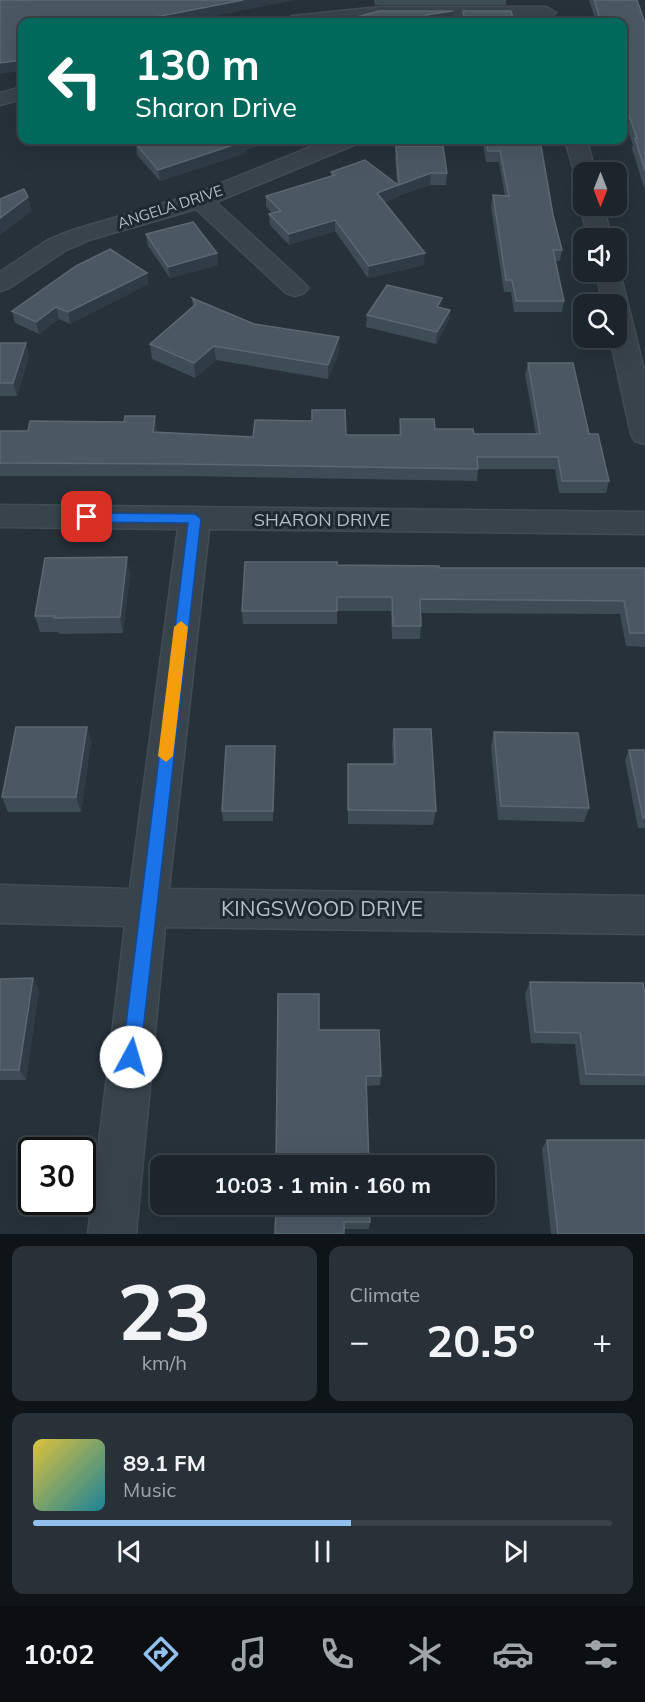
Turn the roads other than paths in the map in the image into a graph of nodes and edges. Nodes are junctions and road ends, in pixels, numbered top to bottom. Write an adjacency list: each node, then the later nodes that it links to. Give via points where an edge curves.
1 (547, 12): 2 (street, via 380,13)
2 (331, 18)
3 (18, 94): 4 (street)
4 (0, 99)
5 (336, 144): 8 (street, ANGELA DRIVE)
6 (577, 144): 7 (street)
7 (582, 162)
8 (200, 200): 9 (street, ANGELA DRIVE, via 73,238); 10 (street)
9 (0, 283)
10 (295, 288)
11 (626, 348): 12 (street)
12 (645, 434)
13 (0, 516): 14 (street, SHARON DRIVE)
14 (195, 519): 15 (street, SHARON DRIVE); 17 (street)
15 (645, 523)
16 (0, 904): 17 (street, KINGSWOOD DRIVE)
17 (147, 910): 18 (street, KINGSWOOD DRIVE, via 456,909); 19 (street)
18 (645, 915)
19 (112, 1234)

